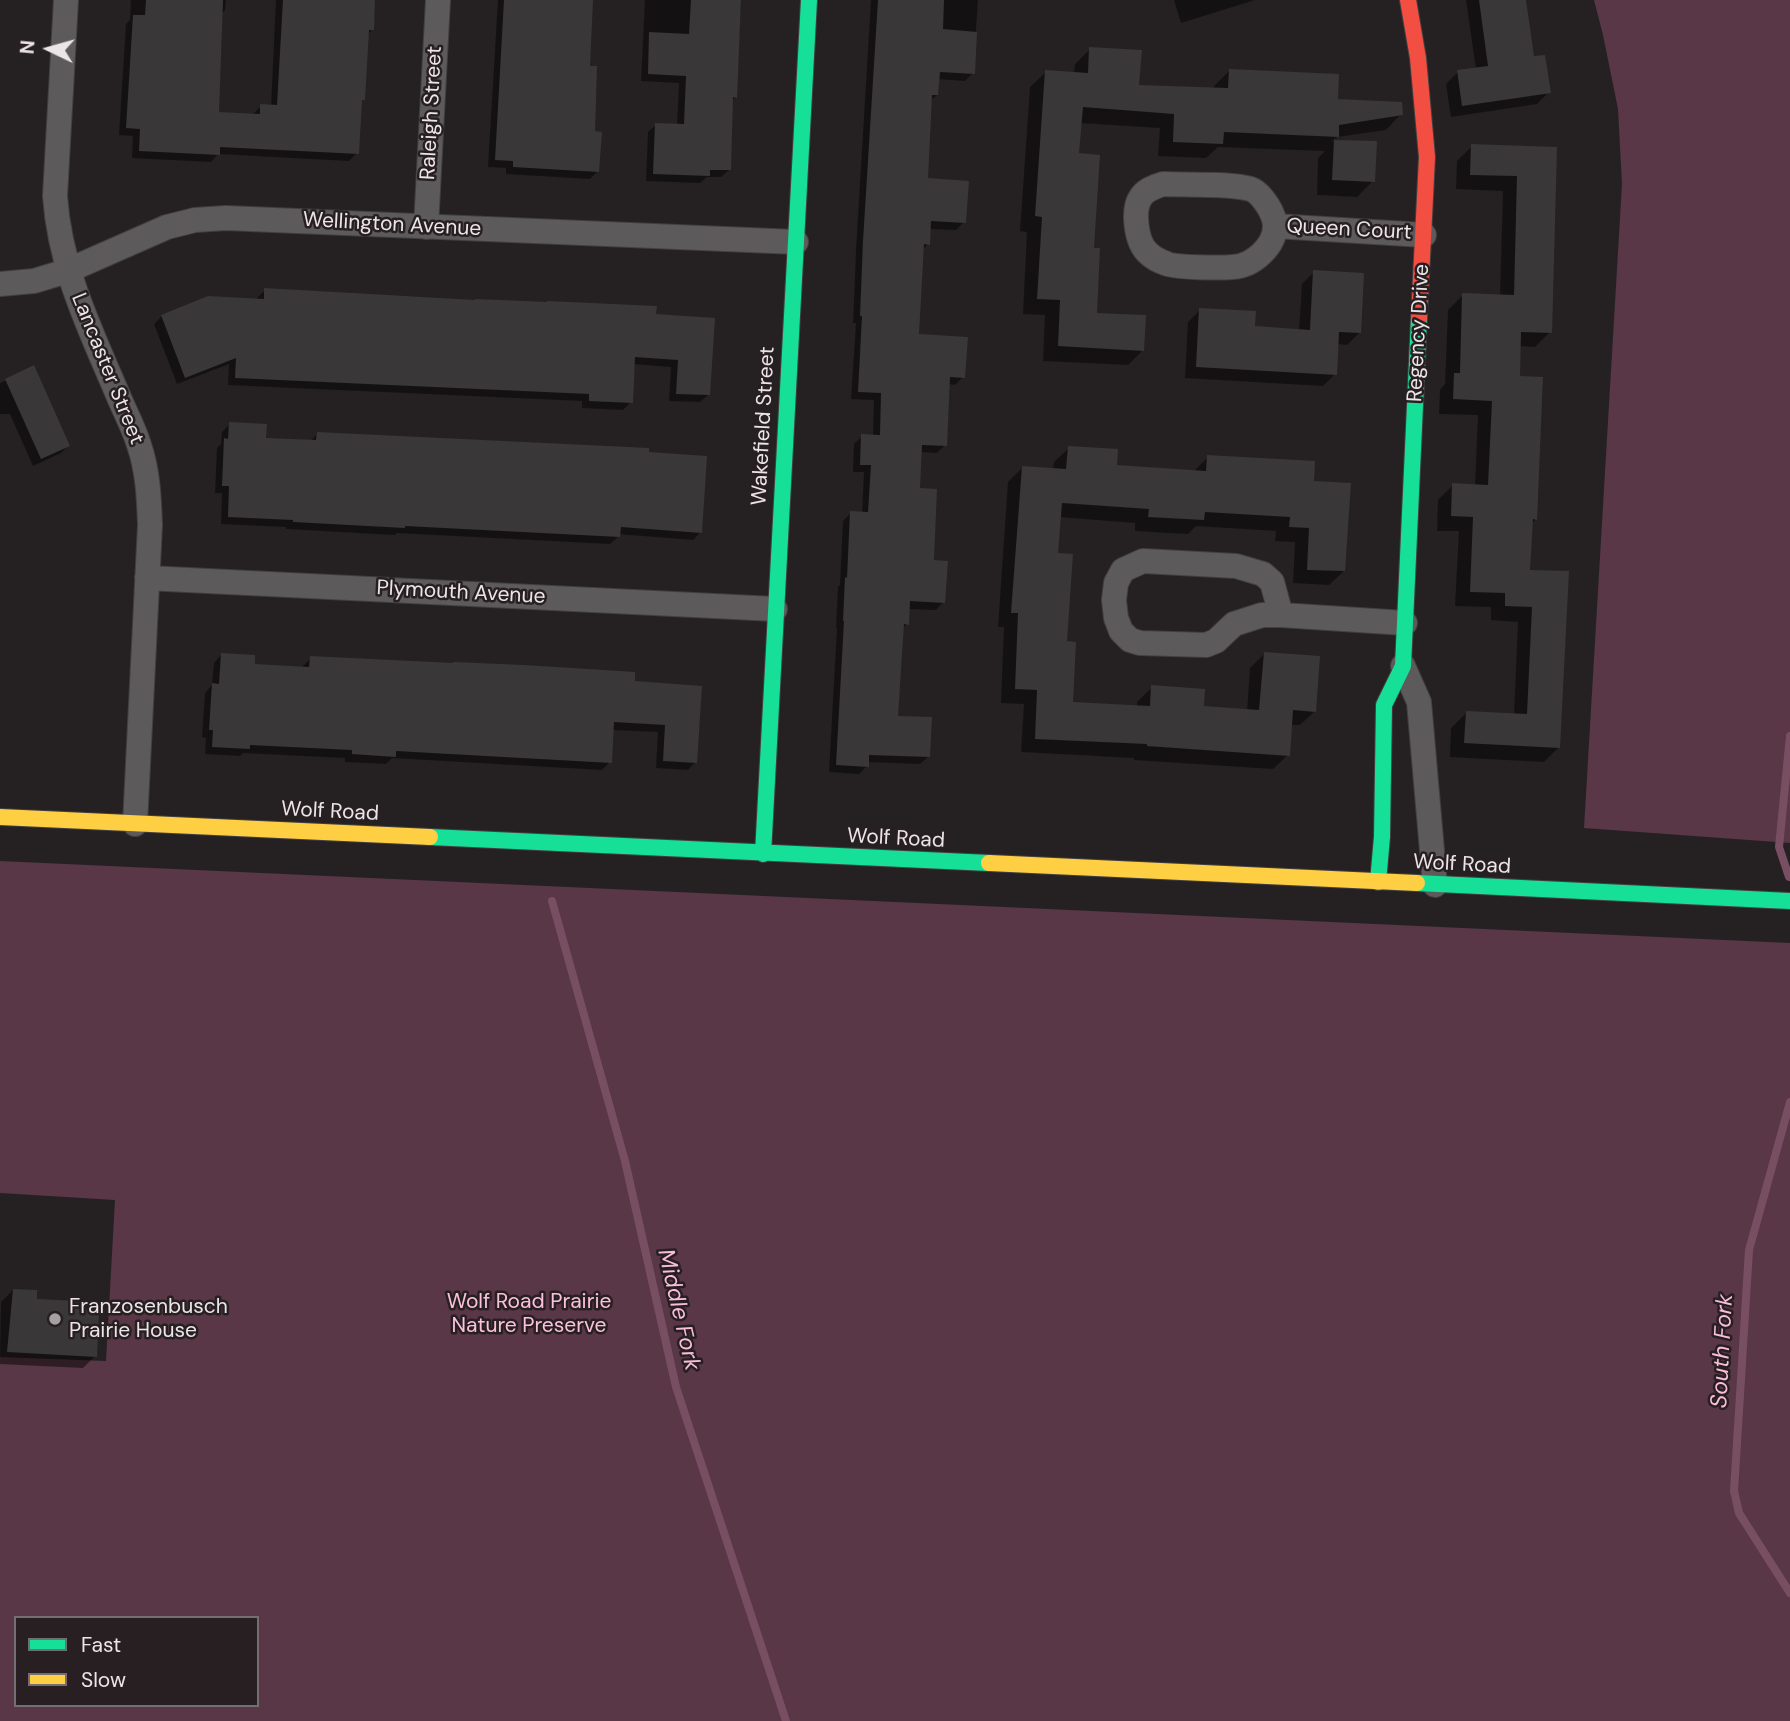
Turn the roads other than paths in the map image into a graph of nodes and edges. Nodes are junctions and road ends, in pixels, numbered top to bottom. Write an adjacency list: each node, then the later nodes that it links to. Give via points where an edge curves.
1 (66, 0): 9 (street, Lancaster Street, via 55,196)
2 (438, 0): 6 (street, Raleigh Street)
3 (809, 0): 8 (main road, Wakefield Street)
4 (1408, 0): 7 (main road, Regency Drive, via 1427,157)
5 (1275, 226): 5 (street, Queen Court, via 1272,213 1255,191 1163,184 1149,188 1139,198 1136,224 1146,251 1168,265 1231,268 1255,260); 7 (street, Queen Court)
6 (426, 227): 8 (street, Wellington Avenue); 9 (street, Wellington Avenue, via 256,218 195,220 167,227)
7 (1424, 234): 14 (main road, Regency Drive)
8 (796, 242): 12 (main road, Wakefield Street)
9 (67, 271): 10 (street, Wellington Avenue, via 34,281); 11 (street, Lancaster Street, via 139,444 149,497)
10 (0, 284)
11 (147, 578): 12 (street, Plymouth Avenue); 17 (street, Lancaster Street)
12 (775, 609): 18 (main road, Wakefield Street)
13 (1281, 614): 13 (street, via 1272,582 1264,574 1236,566 1143,561 1123,570 1116,583 1114,600 1121,631 1140,643 1206,645 1234,624); 14 (street)
14 (1405, 623): 15 (main road, Regency Drive)
15 (1403, 666): 19 (main road, Regency Drive, via 1384,705); 20 (street, Regency Drive, via 1419,702)
16 (0, 817): 17 (main road, Wolf Road)
17 (135, 824): 18 (main road, Wolf Road)
18 (763, 854): 19 (main road, Wolf Road)
19 (1378, 882): 20 (main road, Wolf Road)
20 (1435, 885): 21 (main road, Wolf Road)
21 (1790, 901)

